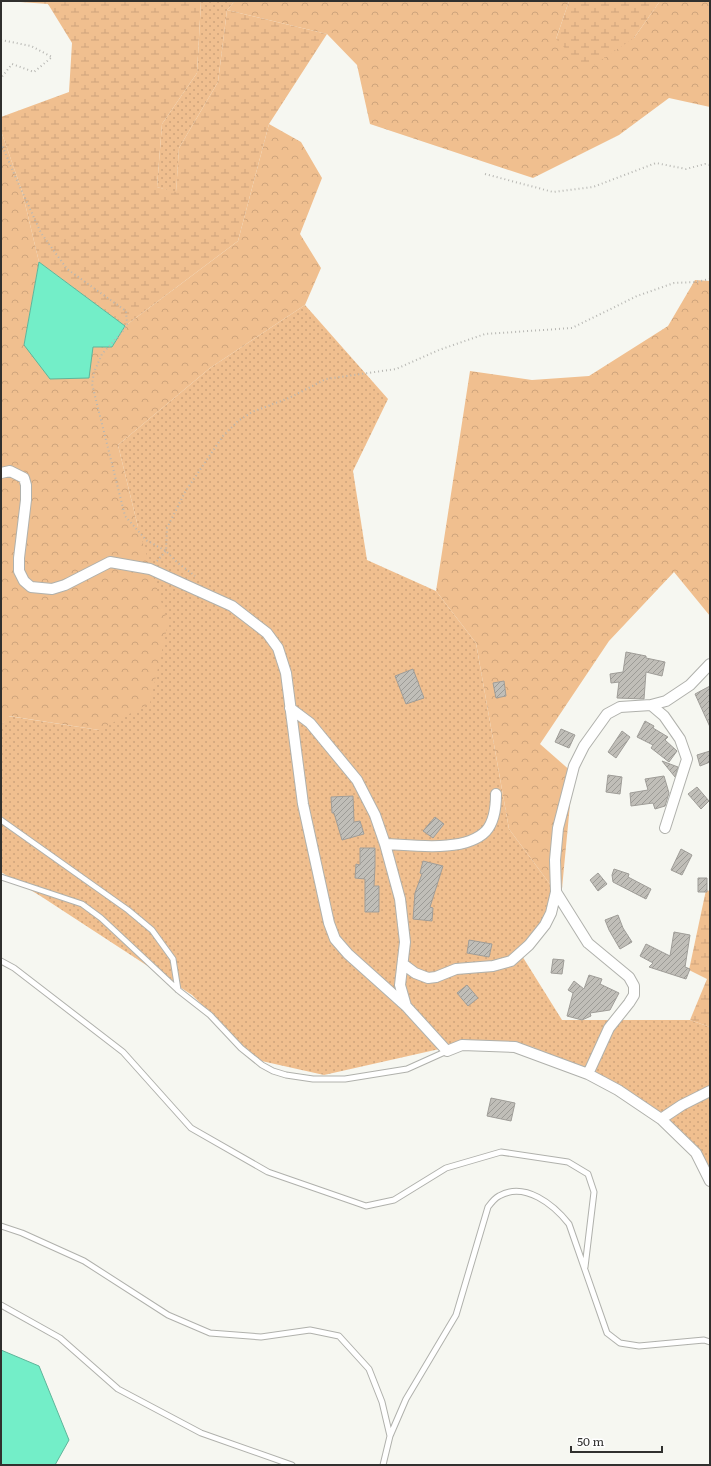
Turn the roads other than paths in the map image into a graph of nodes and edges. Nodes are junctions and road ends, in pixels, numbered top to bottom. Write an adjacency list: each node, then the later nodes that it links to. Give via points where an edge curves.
1 (1, 472): 4 (street, via 10,471 24,478 26,485 19,571 31,587 52,589 65,585 110,562 150,569 232,606 267,633 278,648 286,673)
2 (710, 664): 3 (street, via 690,685 666,701)
3 (650, 705): 7 (street, via 664,716 680,739 687,759); 10 (street, via 620,707 607,714 584,746 574,766 558,828)
4 (290, 708): 8 (street, via 310,723 357,780 375,815); 14 (street, via 303,804 329,924 335,939 348,954)
5 (496, 794): 8 (street, via 496,808 491,824 486,832 467,844)
6 (1, 820): 13 (lane, via 128,910 152,930 172,959)
7 (665, 828)
8 (385, 844): 12 (street, via 400,899 405,942)
9 (1, 877): 13 (lane, via 82,904 101,918)
10 (556, 892): 12 (street, via 545,925 529,945 511,961 494,966 456,969 428,978); 16 (street, via 588,943 629,977 634,986 634,995 609,1028)
11 (1, 961): 21 (lane, via 14,968 123,1052 191,1128 268,1172 366,1206 394,1200 446,1168 501,1152 568,1162 588,1174 594,1192)
12 (403, 964): 14 (street, via 400,985)
13 (178, 990): 15 (lane, via 210,1015 241,1048 262,1065 286,1075 314,1079 353,1078 407,1069)
14 (406, 1006): 15 (street)
15 (447, 1052): 16 (street, via 462,1046 515,1047)
16 (588, 1074): 18 (street, via 618,1090)
17 (710, 1091): 18 (street)
18 (661, 1119): 19 (street, via 696,1153)
19 (710, 1180)
20 (1, 1226): 24 (lane, via 84,1261 168,1315 210,1333 261,1337 310,1330 339,1336 369,1369 382,1402)
21 (585, 1270): 23 (lane, via 606,1333 620,1343 639,1346 704,1340); 24 (lane, via 569,1224 560,1213 527,1192 510,1192 499,1196 488,1207 456,1316 406,1399)
22 (1, 1305): 25 (lane, via 60,1338 118,1389 201,1433)
23 (710, 1342)
24 (390, 1436): 26 (lane)
25 (292, 1465)
26 (383, 1465)

